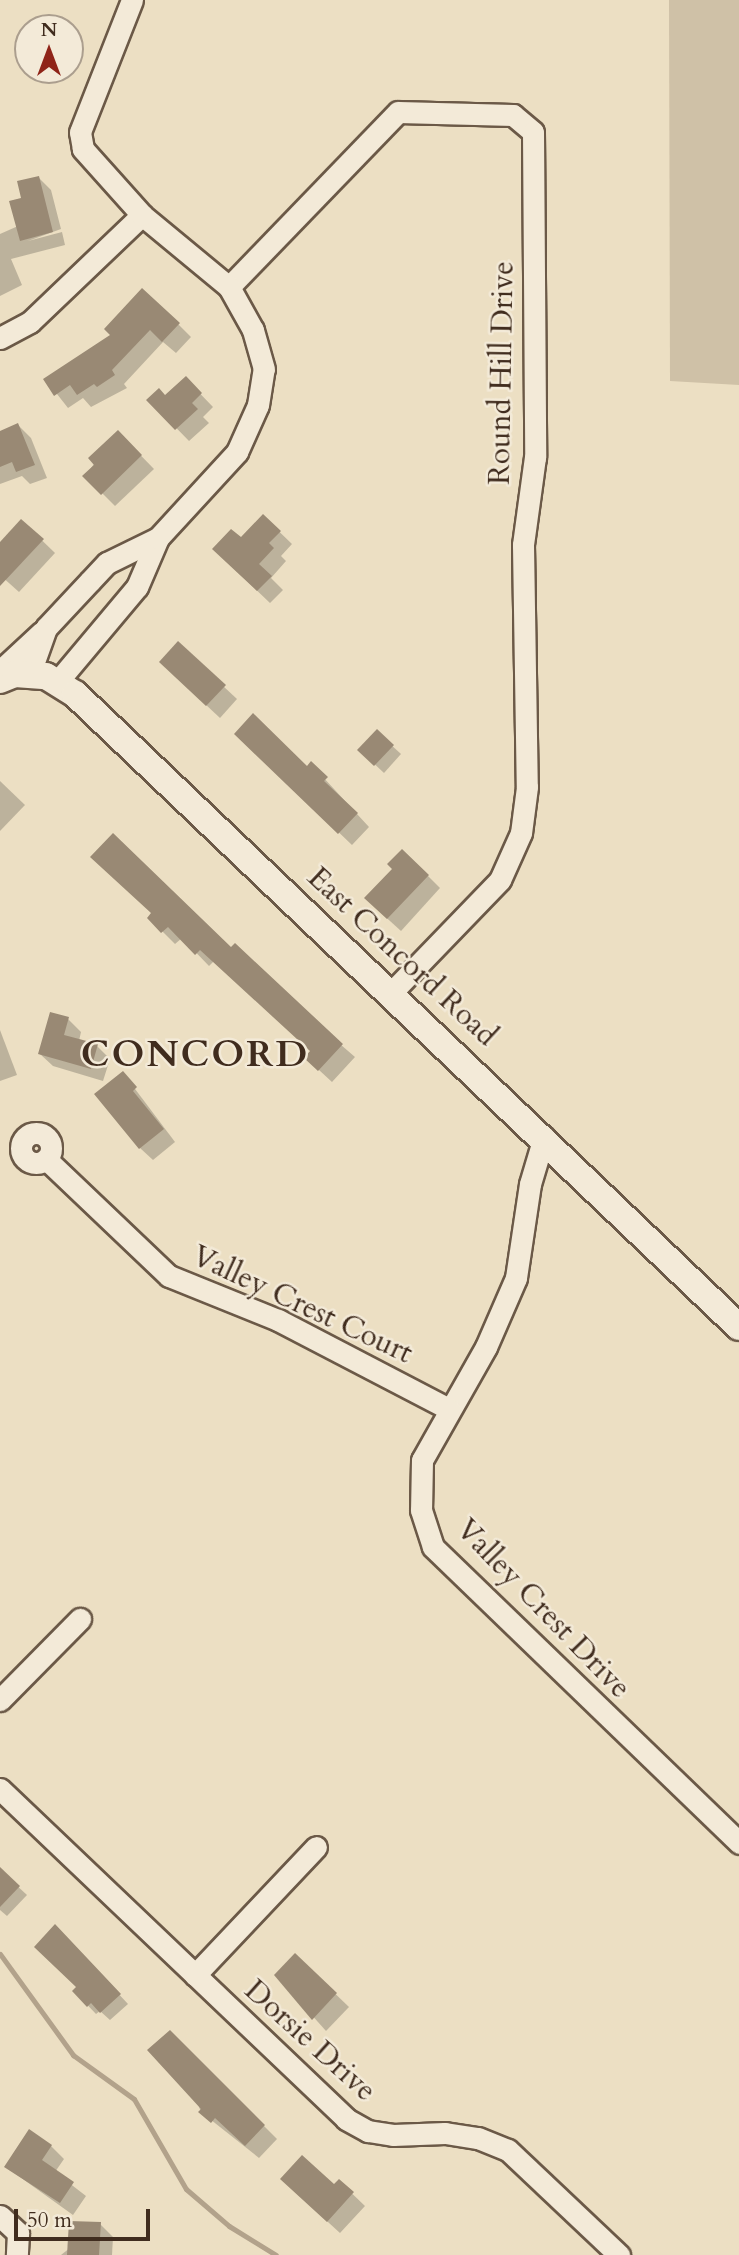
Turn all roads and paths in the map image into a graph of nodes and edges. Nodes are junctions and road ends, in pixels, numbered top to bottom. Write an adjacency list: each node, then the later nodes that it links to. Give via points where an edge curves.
1 (132, 0): 2 (street, via 80,132 83,149)
2 (142, 215): 3 (street); 4 (street, via 30,322)
3 (229, 287): 5 (street, via 253,330 264,369 258,405 237,452); 11 (street, Round Hill Drive, via 398,112 513,115 533,132 535,457 523,545 527,787 521,833 500,880)
4 (0, 338)
5 (158, 538): 6 (street, via 107,564); 10 (street, via 137,587)
6 (46, 628): 7 (street); 8 (street)
7 (0, 671)
8 (30, 673): 9 (street, East Concord Road); 10 (street, East Concord Road)
9 (0, 680)
10 (58, 681): 11 (street, East Concord Road)
11 (392, 992): 12 (street, East Concord Road)
12 (544, 1137): 14 (street, East Concord Road); 15 (street, Valley Crest Drive, via 530,1184 516,1278 486,1347)
13 (46, 1159): 15 (street, Valley Crest Court, via 169,1276 278,1320)
14 (739, 1327)
15 (449, 1409): 19 (street, Valley Crest Drive, via 422,1460 421,1510 433,1547)
16 (80, 1619): 17 (street)
17 (0, 1700)
18 (0, 1789): 21 (street, Dorsie Drive)
19 (739, 1843)
20 (316, 1847): 21 (street)
21 (195, 1975): 24 (street, Dorsie Drive, via 346,2119 368,2131 445,2133 478,2138 508,2151)
22 (0, 2216): 23 (street, via 18,2233)
23 (17, 2255)
24 (619, 2255)

